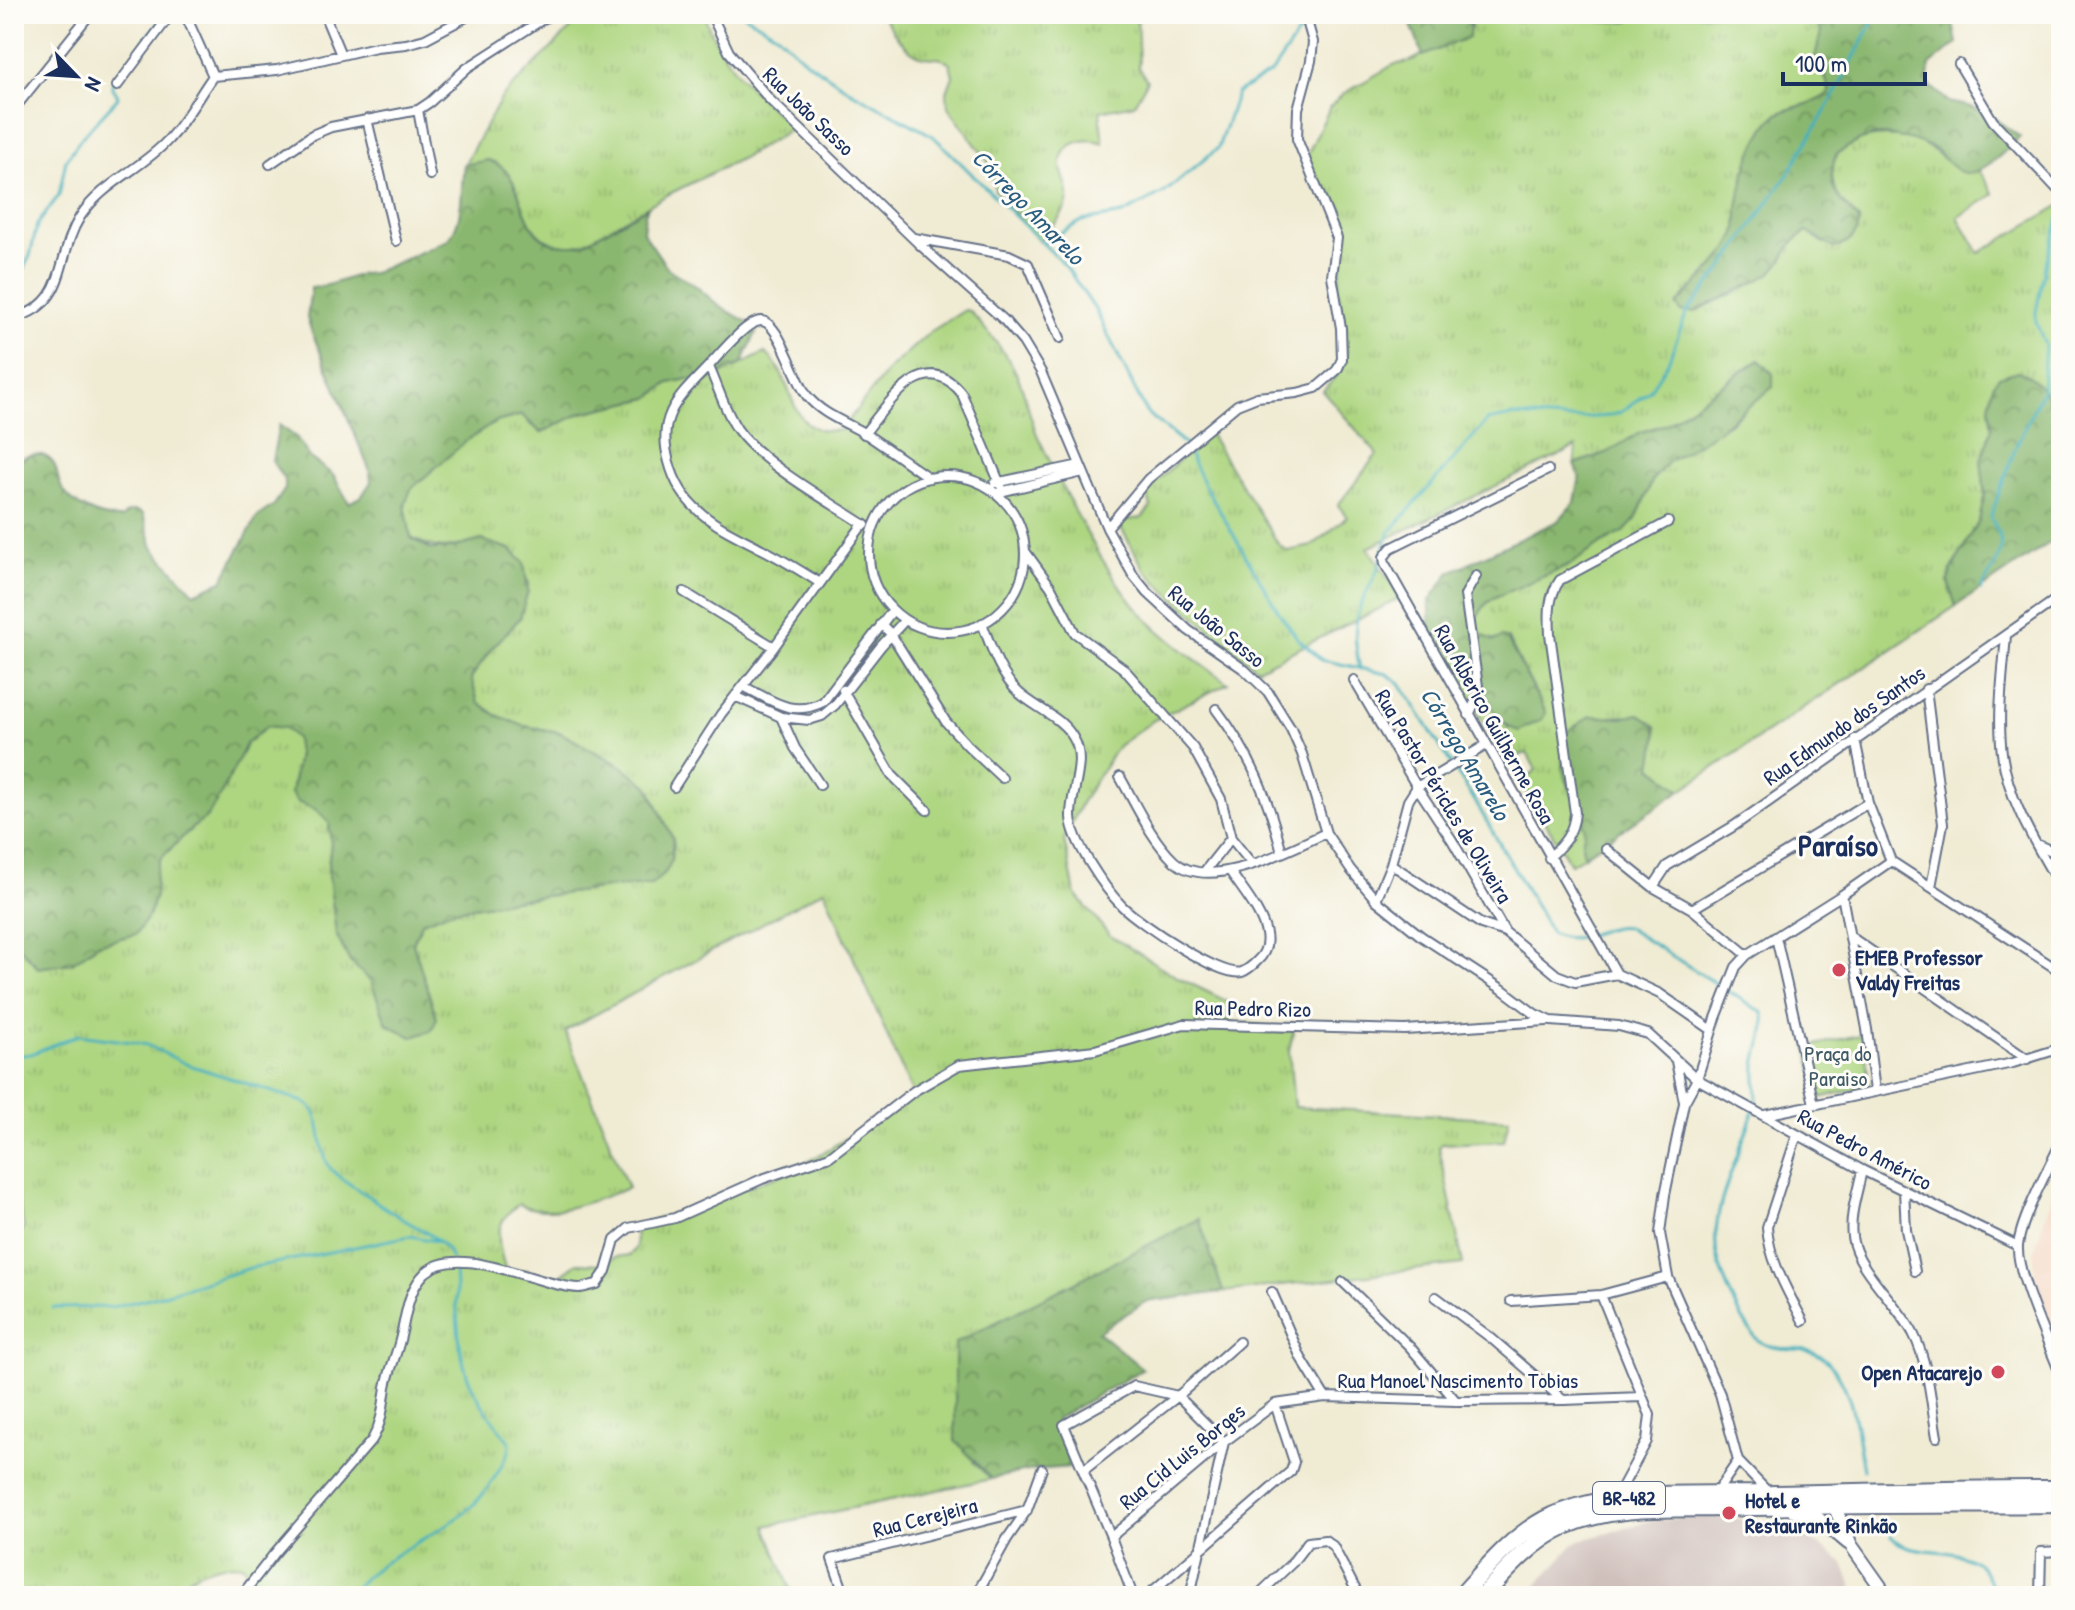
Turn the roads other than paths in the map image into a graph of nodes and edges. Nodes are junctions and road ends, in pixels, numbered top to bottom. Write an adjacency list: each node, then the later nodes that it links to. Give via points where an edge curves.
1 (90, 14): 13 (street)
2 (171, 14): 12 (street)
3 (324, 14): 9 (street)
4 (472, 14): 9 (street, via 425,39)
5 (551, 14): 14 (street, via 467,68)
6 (711, 14): 19 (street, Rua João Sasso, via 742,70)
7 (188, 15): 11 (street)
8 (1307, 16): 31 (street, via 1313,42 1297,139 1337,238 1332,276 1342,359 1316,388 1246,400 1148,479)
9 (341, 55): 11 (street, via 277,70)
10 (1959, 64): 18 (street, via 1993,121)
11 (213, 76): 21 (street, via 167,141 80,216 50,297 31,314)
12 (117, 86)
13 (14, 109)
14 (418, 110): 15 (street); 17 (street)
15 (367, 119): 16 (street, via 312,135); 20 (street)
16 (270, 164)
17 (430, 175)
18 (2061, 193)
19 (913, 238): 22 (street, via 1009,255 1028,264); 25 (street, Rua João Sasso, via 1023,342)
20 (396, 241)
21 (14, 318)
22 (1060, 338)
23 (709, 367): 24 (street, via 738,334 755,322 769,324 805,394); 30 (street, via 737,428 754,448); 35 (street, via 681,394 665,426 664,443 679,490 712,523)
24 (864, 434): 27 (street); 28 (street, via 900,390 920,377 937,375 953,382 962,394)
25 (1082, 468): 28 (street); 31 (street, Rua João Sasso)
26 (1548, 470): 52 (street, Rua Alberico Guilherme Rosa, via 1391,548 1384,557)
27 (929, 478): 28 (street, via 948,476); 32 (street, via 905,489 885,507)
28 (999, 489): 33 (street, via 1016,519)
29 (1668, 522): 69 (street, via 1560,580 1553,590 1550,634 1575,813 1568,840)
30 (863, 524): 32 (street); 35 (street)
31 (1107, 528): 63 (street, Rua João Sasso, via 1147,592 1268,692 1302,754)
32 (873, 530): 38 (street, via 871,573)
33 (1024, 551): 40 (street, via 1014,593); 64 (street, via 1075,633 1124,669 1193,748 1221,799)
34 (1476, 576): 52 (street, via 1465,595 1479,693)
35 (820, 583): 44 (street)
36 (684, 592): 44 (street)
37 (2061, 596): 43 (street, Rua Edmundo dos Santos)
38 (892, 611): 39 (street); 41 (street)
39 (905, 620): 40 (street, via 943,632); 42 (street)
40 (982, 623): 73 (street, Rua Pedro Rizo, via 1017,691 1076,741 1071,819 1084,852 1121,905 1201,959 1243,972 1261,957 1266,934)
41 (881, 624): 42 (street); 46 (street)
42 (891, 634): 49 (street); 57 (street, via 946,722)
43 (2006, 635): 48 (street, Rua Edmundo dos Santos); 65 (street, via 2002,753 2010,787)
44 (774, 647): 47 (street)
45 (1354, 680): 60 (street, Rua Pastor Péricles de Oliveira)
46 (837, 683): 47 (street, via 823,702 799,710); 49 (street)
47 (743, 686): 50 (street)
48 (1926, 689): 54 (street, Rua Edmundo dos Santos); 76 (street, via 1943,824)
49 (845, 692): 53 (street, via 822,716); 62 (street, via 892,775)
50 (735, 696): 53 (street); 59 (street)
51 (1216, 709): 67 (street, via 1251,761)
52 (1469, 715): 55 (street, Rua Alberico Guilherme Rosa)
53 (781, 717): 58 (street)
54 (1855, 739): 61 (street); 75 (street, Rua Edmundo dos Santos, via 1734,826 1667,866)
55 (1486, 745): 60 (street); 69 (street, Rua Alberico Guilherme Rosa)
56 (1120, 777): 74 (street, via 1169,855 1189,871)
57 (1002, 778)
58 (820, 785)
59 (674, 787)
60 (1417, 787): 72 (street); 81 (street, Rua Pastor Péricles de Oliveira)
61 (1868, 803): 70 (street); 80 (street)
62 (927, 810)
63 (1326, 833): 67 (street); 79 (street, Rua João Sasso)
64 (1231, 838): 71 (street); 74 (street)
65 (2035, 844): 68 (street); 77 (street)
66 (1606, 849): 75 (street)
67 (1282, 852): 71 (street)
68 (2061, 855)
69 (1549, 858): 86 (street, Rua Alberico Guilherme Rosa)
70 (1891, 861): 76 (street); 78 (street)
71 (1252, 864): 73 (street)
72 (1391, 864): 79 (street); 81 (street, via 1481,924)
73 (1230, 871): 74 (street)
74 (1204, 872)
75 (1653, 887): 80 (street)
76 (1931, 887): 85 (street)
77 (2061, 888)
78 (1842, 895): 82 (street); 83 (street)
79 (1376, 900): 87 (street, Rua João Sasso, via 1442,951)
80 (1692, 909): 84 (street)
81 (1505, 932): 86 (street, via 1557,975 1575,982)
82 (1776, 937): 84 (street); 95 (street)
83 (1851, 937): 90 (street); 93 (street)
84 (1747, 955): 88 (street, via 1736,967)
85 (2061, 972)
86 (1617, 974): 88 (street, via 1660,994)
87 (1551, 1021): 91 (street, Rua João Sasso, via 1619,1026 1648,1034); 136 (street, Rua Pedro Rizo, via 1405,1030 1184,1024 1095,1050 959,1065 914,1091 830,1156 675,1218 629,1228 615,1240 597,1284 580,1288 456,1262 432,1267 417,1281 406,1310 386,1383 381,1425)
88 (1712, 1030): 92 (street)
89 (2061, 1048): 90 (street)
90 (2027, 1059): 93 (street)
91 (1676, 1060): 92 (street, Rua João Sasso); 94 (street)
92 (1697, 1079): 94 (street); 96 (street, Rua Pedro Américo)
93 (1875, 1091): 95 (street)
94 (1684, 1103): 103 (street, via 1660,1233)
95 (1814, 1104): 96 (street)
96 (1757, 1111): 97 (street, Rua Pedro Américo)
97 (1797, 1135): 99 (street, Rua Pedro Américo); 109 (street, via 1767,1237)
98 (2061, 1142): 101 (street)
99 (1862, 1170): 100 (street, Rua Pedro Américo); 118 (street, via 1852,1241 1914,1335)
100 (1904, 1190): 101 (street, Rua Pedro Américo); 102 (street)
101 (2018, 1246): 111 (street, via 2025,1283)
102 (1915, 1271)
103 (1668, 1277): 106 (street); 120 (street, via 1720,1394)
104 (1343, 1282): 116 (street)
105 (1272, 1292): 113 (street)
106 (1601, 1295): 108 (street); 114 (street)
107 (1436, 1297): 115 (street)
108 (1511, 1301)
109 (1803, 1321)
110 (1239, 1342): 112 (street)
111 (2061, 1376)
112 (1178, 1396): 119 (street); 122 (street); 122 (street, via 1131,1386 1064,1425)
113 (1325, 1397): 116 (street, Rua Manoel Nascimento Tobias); 117 (street, Rua Manoel Nascimento Tobias)
114 (1641, 1397): 115 (street, Rua Manoel Nascimento Tobias); 125 (street, via 1650,1415 1647,1441)
115 (1564, 1400): 116 (street, Rua Manoel Nascimento Tobias)
116 (1456, 1401)
117 (1275, 1404): 119 (street, Rua Cid Luis Borges); 133 (street, via 1294,1462 1291,1471)
118 (1937, 1437)
119 (1224, 1442): 131 (street, Rua Cid Luis Borges); 133 (street)
120 (1738, 1461): 124 (street); 126 (street)
121 (1042, 1469): 129 (street)
122 (1084, 1470): 131 (street)
123 (2061, 1489): 128 (highway, BR-482, via 1955,1488)
124 (1716, 1494): 125 (highway, BR-482); 126 (highway, BR-482)
125 (1615, 1500): 145 (highway, BR-482, via 1552,1516 1533,1527)
126 (1772, 1500): 128 (highway, BR-482); 130 (street); 146 (highway, BR-482, via 1581,1520 1544,1538)
127 (2061, 1504): 128 (highway, BR-482)
128 (1834, 1505): 130 (street); 132 (street)
129 (1027, 1510): 135 (street); 137 (street, Rua Cerejeira, via 832,1559)
130 (1819, 1519): 132 (street)
131 (1111, 1537): 140 (street)
132 (1851, 1545): 147 (street)
133 (1199, 1550): 141 (street); 142 (street)
134 (2061, 1551): 148 (street, via 2041,1552)
135 (981, 1586): 138 (street); 139 (street)
136 (241, 1596)
137 (845, 1596)
138 (971, 1596)
139 (993, 1596)
140 (1133, 1596)
141 (1147, 1596)
142 (1190, 1596)
143 (1257, 1596): 144 (street, via 1308,1542 1325,1540)
144 (1359, 1596)
145 (1461, 1596)
146 (1483, 1596)
147 (1883, 1596)
148 (2040, 1596)

